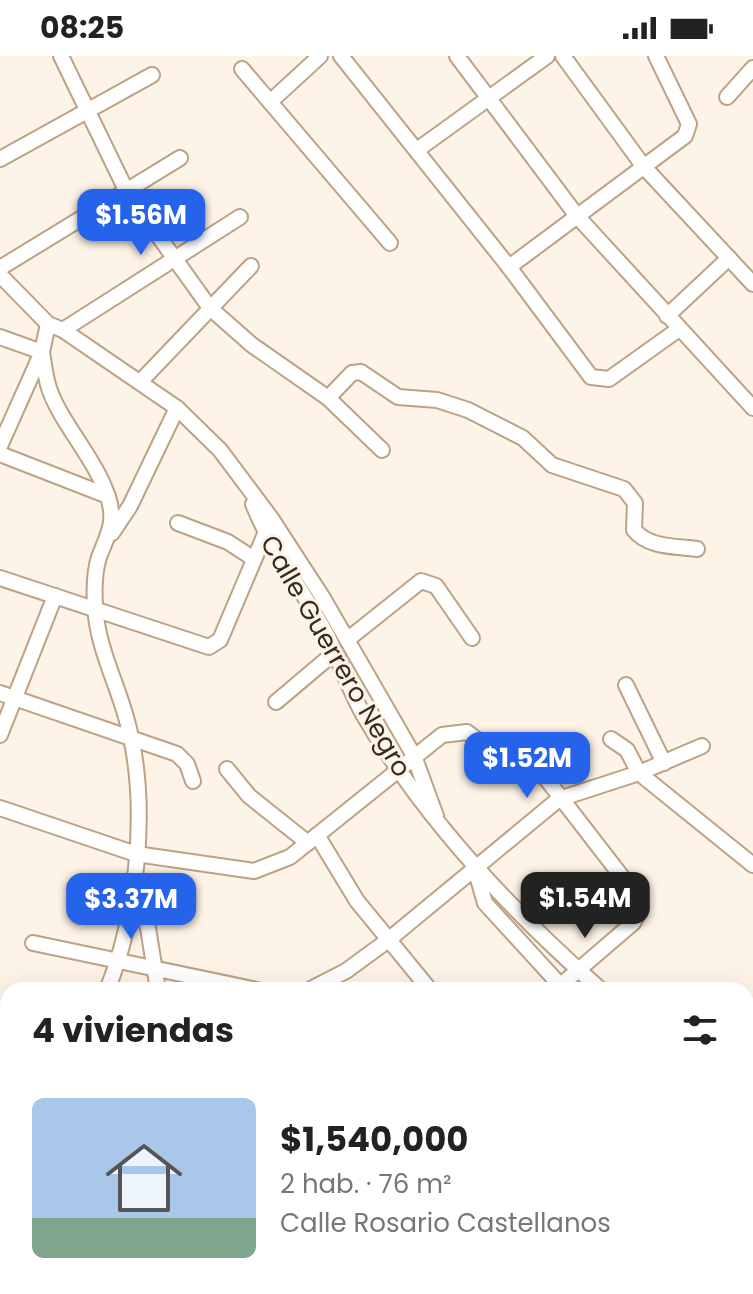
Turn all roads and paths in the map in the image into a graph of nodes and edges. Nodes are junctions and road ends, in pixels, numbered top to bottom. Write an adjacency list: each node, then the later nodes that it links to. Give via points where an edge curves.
1 (61, 56): 14 (street)
2 (320, 56): 13 (street)
3 (341, 56): 15 (street)
4 (457, 56): 12 (street)
5 (547, 56): 12 (street)
6 (563, 56): 18 (street)
7 (656, 56): 18 (street, via 689,124 685,136)
8 (753, 68): 11 (street)
9 (242, 69): 13 (street)
10 (152, 75): 14 (street)
11 (727, 97)
12 (487, 100): 15 (street); 20 (street)
13 (270, 102): 22 (street)
14 (85, 112): 17 (street); 19 (street)
15 (417, 150): 26 (street)
16 (180, 158): 19 (street)
17 (0, 159)
18 (644, 167): 20 (street); 24 (street)
19 (127, 192): 23 (street); 27 (street)
20 (577, 216): 26 (street); 31 (street)
21 (240, 217): 23 (street)
22 (390, 243)
23 (175, 257): 30 (street); 34 (street)
24 (729, 258): 29 (street); 31 (street)
25 (251, 266): 30 (street)
26 (509, 267): 33 (street, via 591,377 609,379)
27 (0, 268)
28 (0, 275): 32 (street, Calle Guerrero Negro)
29 (753, 284)
30 (210, 308): 37 (street); 38 (street)
31 (667, 316): 33 (street)
32 (48, 324): 34 (street, Calle Guerrero Negro); 36 (street)
33 (679, 329): 40 (street)
34 (63, 330): 37 (street, Calle Guerrero Negro)
35 (0, 337): 36 (street)
36 (42, 352): 41 (street); 45 (street, via 49,390)
37 (140, 382): 39 (street, Calle Guerrero Negro)
38 (328, 398): 42 (street); 49 (street, via 352,373 361,372 398,397 450,403 523,438 552,465 624,489 635,503 634,530 641,538)
39 (177, 408): 44 (street, Calle Guerrero Negro, via 220,450); 47 (street)
40 (753, 408)
41 (0, 446)
42 (382, 450)
43 (0, 454): 45 (street)
44 (248, 490): 48 (street, Calle Guerrero Negro); 55 (street, Calle Guerrero Negro)
45 (108, 496): 47 (street)
46 (178, 523): 50 (street, via 228,542)
47 (112, 533): 53 (street, via 94,580)
48 (265, 534): 50 (street); 56 (street, Calle Guerrero Negro)
49 (697, 549)
50 (254, 559): 53 (street, via 220,640 209,647)
51 (0, 578): 52 (street)
52 (55, 596): 53 (street); 59 (street)
53 (95, 608): 62 (street, via 100,644)
54 (472, 638): 55 (street, via 436,586 421,581)
55 (347, 640): 65 (street, Calle Guerrero Negro)
56 (334, 653): 60 (street); 68 (street, Calle Guerrero Negro, via 361,711)
57 (626, 685): 66 (street)
58 (0, 693): 59 (street)
59 (15, 698): 61 (street); 62 (street)
60 (276, 702)
61 (0, 735)
62 (131, 736): 70 (street, via 177,754); 75 (street)
63 (611, 739): 69 (street, via 627,750)
64 (702, 746): 66 (street)
65 (414, 756): 68 (street); 71 (street, via 442,735 467,732 498,756 534,766); 73 (street, Calle Guerrero Negro)
66 (664, 763): 69 (street)
67 (227, 769): 74 (street, via 249,796)
68 (398, 770): 73 (street, Calle Guerrero Negro); 74 (street)
69 (639, 773): 71 (street); 76 (street)
70 (193, 781)
71 (559, 799): 77 (street); 83 (street, via 641,908 633,923)
72 (0, 808): 75 (street)
73 (436, 816): 77 (street, Calle Guerrero Negro)
74 (312, 839): 75 (street, via 273,867 254,871); 79 (street)
75 (136, 854): 78 (street)
76 (753, 865)
77 (475, 867): 79 (street); 83 (street, Calle Guerrero Negro); 89 (street, via 485,903)
78 (136, 887): 81 (street); 82 (street)
79 (387, 941): 87 (street); 88 (street)
80 (33, 943): 81 (street)
81 (120, 959): 82 (street); 84 (street)
82 (157, 969): 85 (street); 86 (street)
83 (578, 970): 90 (street); 91 (street, Calle Guerrero Negro)
84 (110, 982)
85 (158, 982)
86 (219, 982)
87 (325, 982)
88 (423, 982)
89 (553, 982)
90 (565, 982)
91 (592, 982)

